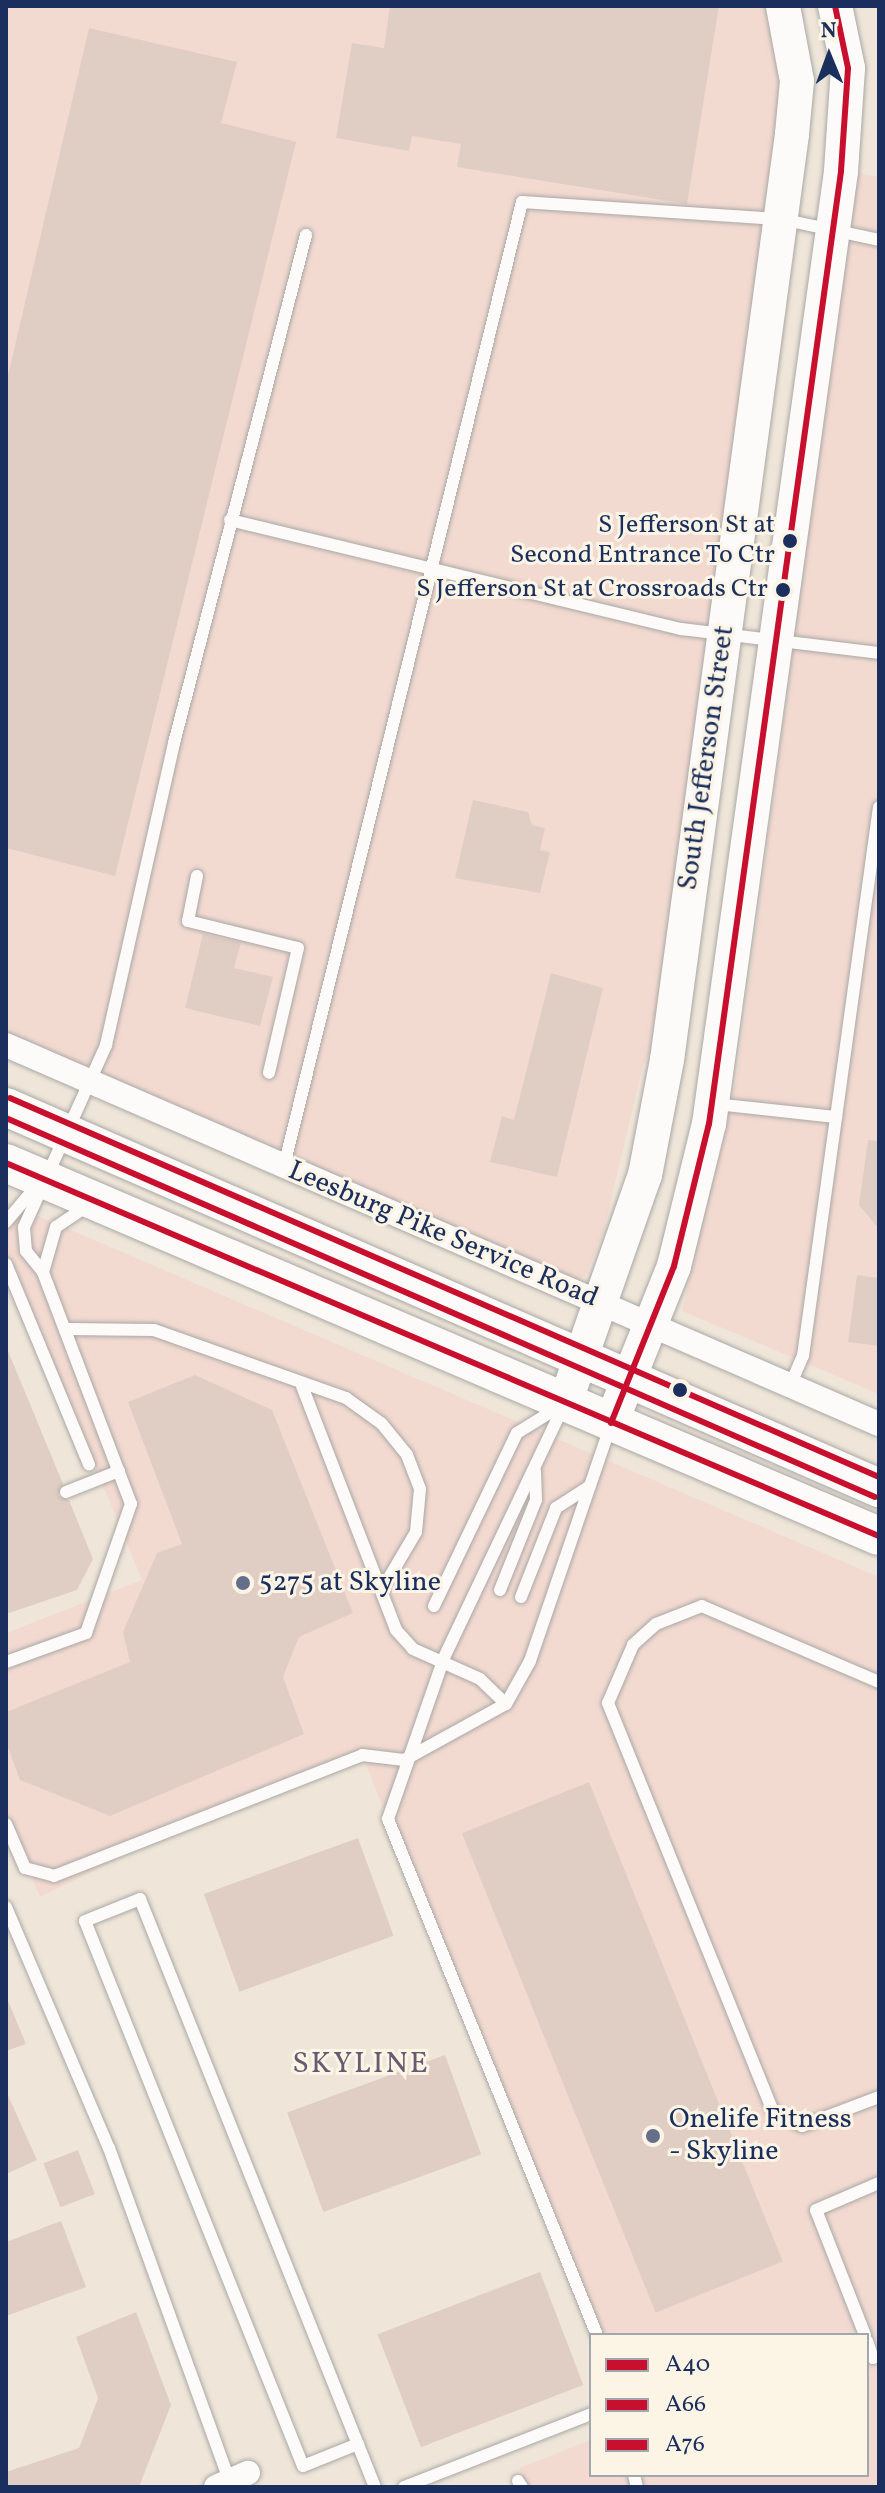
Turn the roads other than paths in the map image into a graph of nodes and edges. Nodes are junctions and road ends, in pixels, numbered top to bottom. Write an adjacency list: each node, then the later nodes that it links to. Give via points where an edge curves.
1 (783, 6): 3 (street, South Jefferson Street, via 797,81)
2 (835, 6): 4 (street, South Jefferson Street, via 848,68)
3 (781, 219): 4 (lane); 8 (lane, via 522,202); 9 (street, South Jefferson Street)
4 (834, 227): 6 (lane); 10 (street, South Jefferson Street)
5 (306, 235): 7 (lane)
6 (879, 240)
7 (230, 520): 8 (lane); 16 (lane)
8 (434, 569): 9 (lane, via 681,629); 22 (lane)
9 (725, 631): 10 (lane); 28 (street, South Jefferson Street, via 654,1138)
10 (777, 640): 11 (lane); 17 (street, South Jefferson Street)
11 (879, 653)
12 (879, 807): 19 (lane)
13 (197, 876): 15 (lane, via 188,921 298,948)
14 (6, 1045): 16 (street, Leesburg Pike Service Road)
15 (269, 1073)
16 (95, 1083): 20 (lane); 22 (street, Leesburg Pike Service Road)
17 (712, 1103): 19 (lane); 29 (street, South Jefferson Street, via 692,1205)
18 (6, 1107): 20 (main road)
19 (836, 1117): 34 (lane, via 803,1356)
20 (67, 1135): 23 (lane); 31 (main road)
21 (6, 1163): 23 (main road)
22 (284, 1166): 28 (street, Leesburg Pike Service Road)
23 (44, 1179): 24 (main road); 25 (lane); 27 (lane, via 23,1234)
24 (96, 1201): 27 (lane, via 56,1227); 35 (main road)
25 (6, 1222)
26 (6, 1264): 38 (lane)
27 (43, 1272): 30 (lane)
28 (601, 1303): 29 (street, Leesburg Pike Service Road); 31 (street, South Jefferson Street)
29 (650, 1325): 32 (street, South Jefferson Street); 34 (street, Leesburg Pike Service Road)
30 (67, 1329): 33 (lane, via 154,1330); 40 (lane)
31 (583, 1353): 32 (main road); 35 (street, South Jefferson Street)
32 (629, 1375): 36 (street, South Jefferson Street); 42 (main road)
33 (302, 1386): 45 (lane); 45 (lane, via 346,1398 407,1455 420,1489 416,1532)
34 (790, 1386): 37 (street, Leesburg Pike Service Road)
35 (565, 1403): 36 (main road); 39 (lane); 48 (lane, via 517,1433)
36 (611, 1423): 41 (lane); 44 (main road)
37 (879, 1424)
38 (89, 1464)
39 (535, 1468): 46 (lane, via 536,1500); 49 (lane)
40 (119, 1471): 43 (lane); 50 (lane, via 131,1504 86,1633)
41 (590, 1486): 47 (lane, via 556,1508); 52 (lane, via 530,1661)
42 (879, 1488)
43 (66, 1492)
44 (879, 1536)
45 (383, 1588): 49 (lane, via 396,1630 413,1649)
46 (500, 1590)
47 (521, 1597)
48 (434, 1606)
49 (444, 1658): 52 (lane); 53 (lane)
50 (6, 1662)
51 (879, 1682): 56 (lane, via 702,1606 656,1624 633,1645 608,1703 773,2111 802,2126)
52 (506, 1704): 53 (lane)
53 (404, 1760): 54 (lane, via 362,1755 54,1876 25,1868); 58 (lane, via 388,1819)
54 (6, 1824)
55 (6, 1907): 62 (lane, via 109,2148)
56 (879, 2097)
57 (879, 2183): 59 (lane, via 816,2210)
58 (596, 2333)
59 (864, 2333)
60 (589, 2415): 64 (lane)
61 (358, 2444): 61 (lane, via 140,1899 85,1921 303,2466); 63 (lane)
62 (231, 2480)
63 (375, 2487)
64 (404, 2487)

